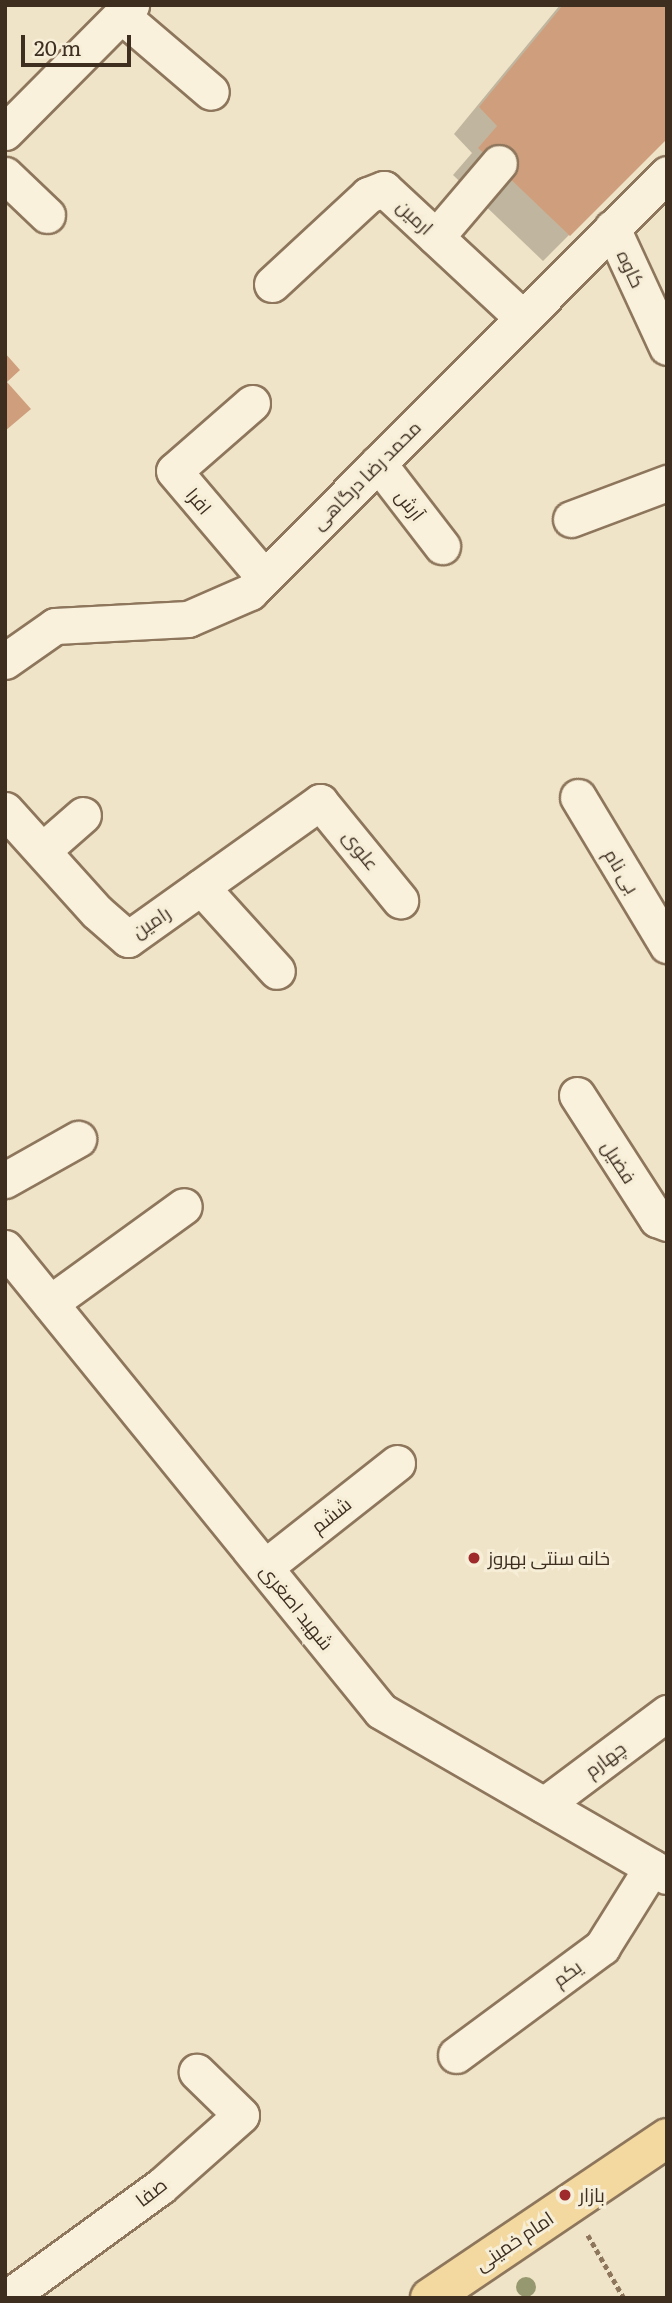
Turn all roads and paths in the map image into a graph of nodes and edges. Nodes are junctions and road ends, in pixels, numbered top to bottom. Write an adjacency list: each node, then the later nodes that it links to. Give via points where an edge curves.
1 (126, 10): 2 (street); 3 (street)
2 (211, 92)
3 (5, 132)
4 (499, 163): 9 (street)
5 (667, 174): 8 (street, محمد رضا درگاهی)
6 (5, 175): 7 (street)
7 (47, 215)
8 (612, 228): 11 (street, محمد رضا درگاهی); 12 (street, کاوه)
9 (436, 237): 10 (street, ارمین, via 384,189 368,195); 11 (street, ارمین)
10 (272, 284)
11 (523, 318): 14 (street, محمد رضا درگاهی)
12 (667, 347)
13 (252, 403): 18 (street, افرا, via 174,471)
14 (378, 463): 17 (street, آرش); 18 (street, محمد رضا درگاهی)
15 (667, 483): 16 (street)
16 (571, 520)
17 (442, 546)
18 (264, 577): 19 (street, محمد رضا درگاهی, via 250,592 188,619 55,626)
19 (5, 661)
20 (578, 797): 27 (street, بی نام)
21 (320, 802): 25 (street, رامین); 26 (street, علوی)
22 (5, 810): 24 (street, رامین)
23 (83, 815): 24 (street)
24 (43, 850): 25 (street, رامین, via 97,912 128,939)
25 (201, 887): 28 (street)
26 (401, 900)
27 (667, 945)
28 (277, 971)
29 (577, 1095): 33 (street, فضیل, via 657,1219)
30 (78, 1139): 31 (street)
31 (5, 1180)
32 (184, 1206): 35 (street)
33 (667, 1223)
34 (5, 1248): 35 (street, شهید اصغری)
35 (50, 1303): 37 (street, شهید اصغری)
36 (397, 1463): 37 (street, ششم)
37 (265, 1567): 39 (street, شهید اصغری, via 381,1711)
38 (667, 1713): 39 (street, چهارم)
39 (544, 1805): 40 (street, شهید اصغری)
40 (659, 1872): 41 (street, یکم, via 602,1947)
41 (456, 2055)
42 (197, 2072): 46 (street, صفا, via 240,2115 160,2187)
43 (667, 2138): 47 (main road, امام خمینی)
44 (667, 2164): 48 (main road, امام خمینی)
45 (590, 2240): 49 (path)
46 (7, 2298)
47 (430, 2298)
48 (467, 2298)
49 (624, 2298)

